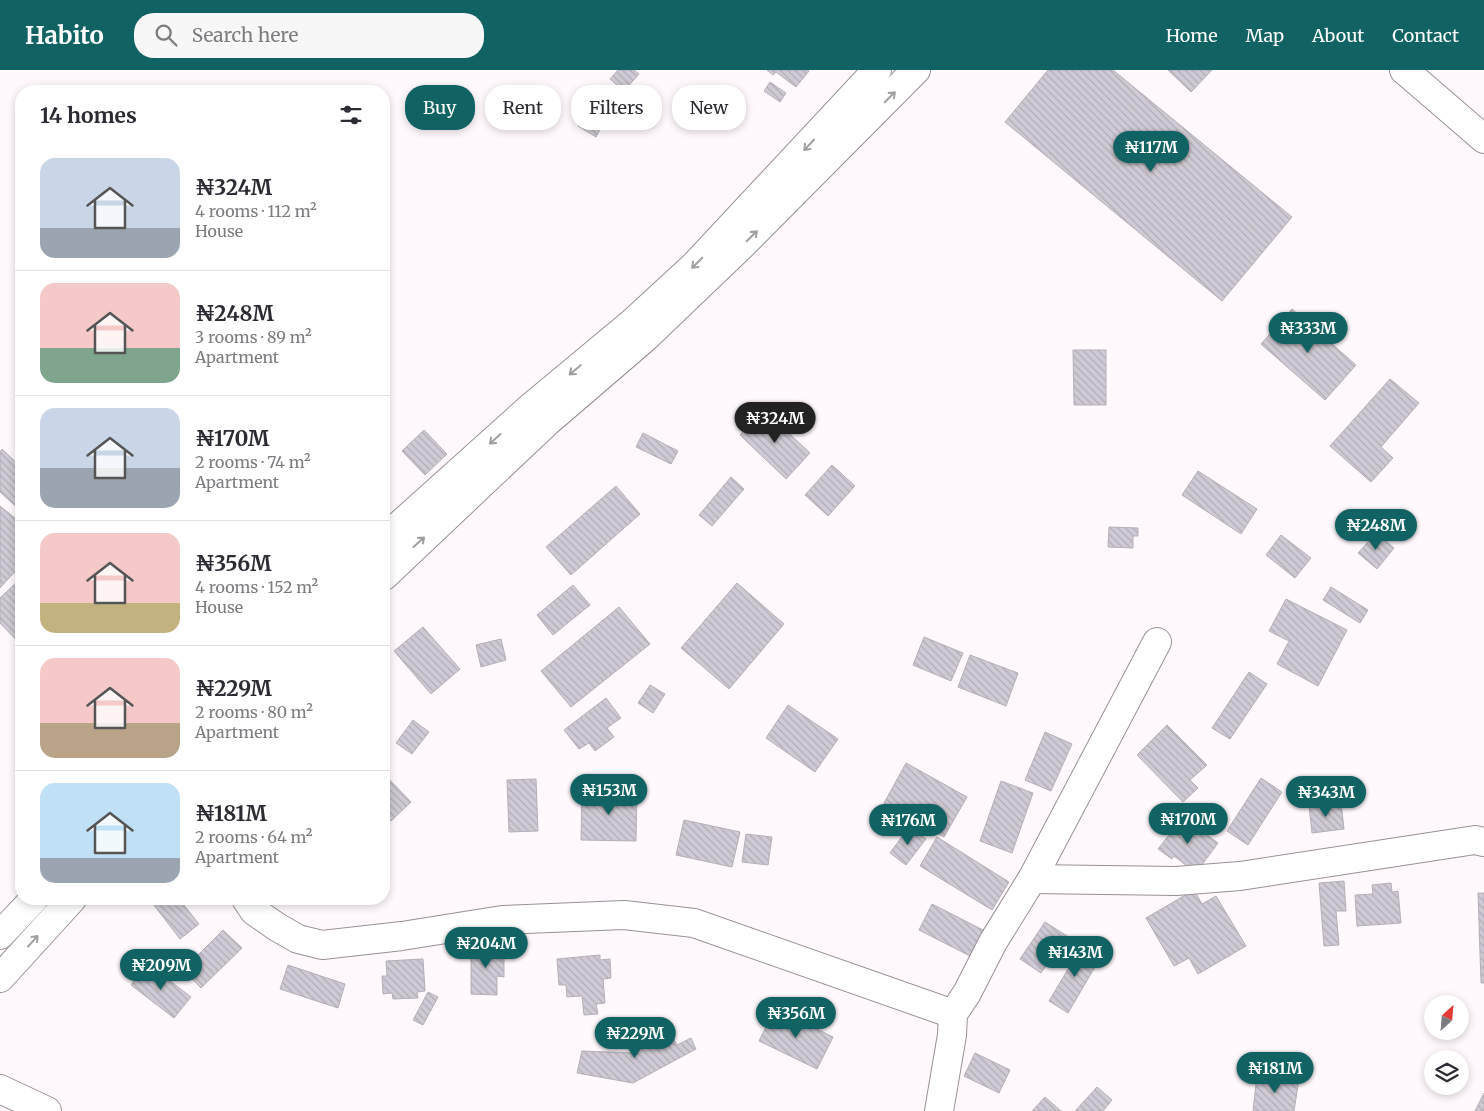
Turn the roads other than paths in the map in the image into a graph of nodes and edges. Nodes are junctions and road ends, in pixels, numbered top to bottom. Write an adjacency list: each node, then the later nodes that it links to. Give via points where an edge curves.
1 (877, 70): 5 (street, one-way to 5, via 695,265)
2 (916, 70): 5 (street, one-way to 2, via 739,248)
3 (1404, 70): 4 (street)
4 (1484, 139)
5 (639, 330): 6 (street, one-way to 6, via 531,407); 7 (street, one-way to 5)
6 (390, 534)
7 (390, 570)
8 (1157, 642): 10 (street)
9 (1484, 842): 10 (street, via 1475,840 1240,876 1176,881)
10 (1032, 879): 16 (street)
11 (28, 905): 14 (street)
12 (67, 905): 15 (street, one-way to 12)
13 (250, 905): 16 (street, via 277,927 322,945 502,920 624,915 694,923)
14 (0, 935)
15 (0, 978)
16 (953, 1014): 19 (street)
17 (0, 1089): 18 (street)
18 (47, 1111)
19 (939, 1111)

